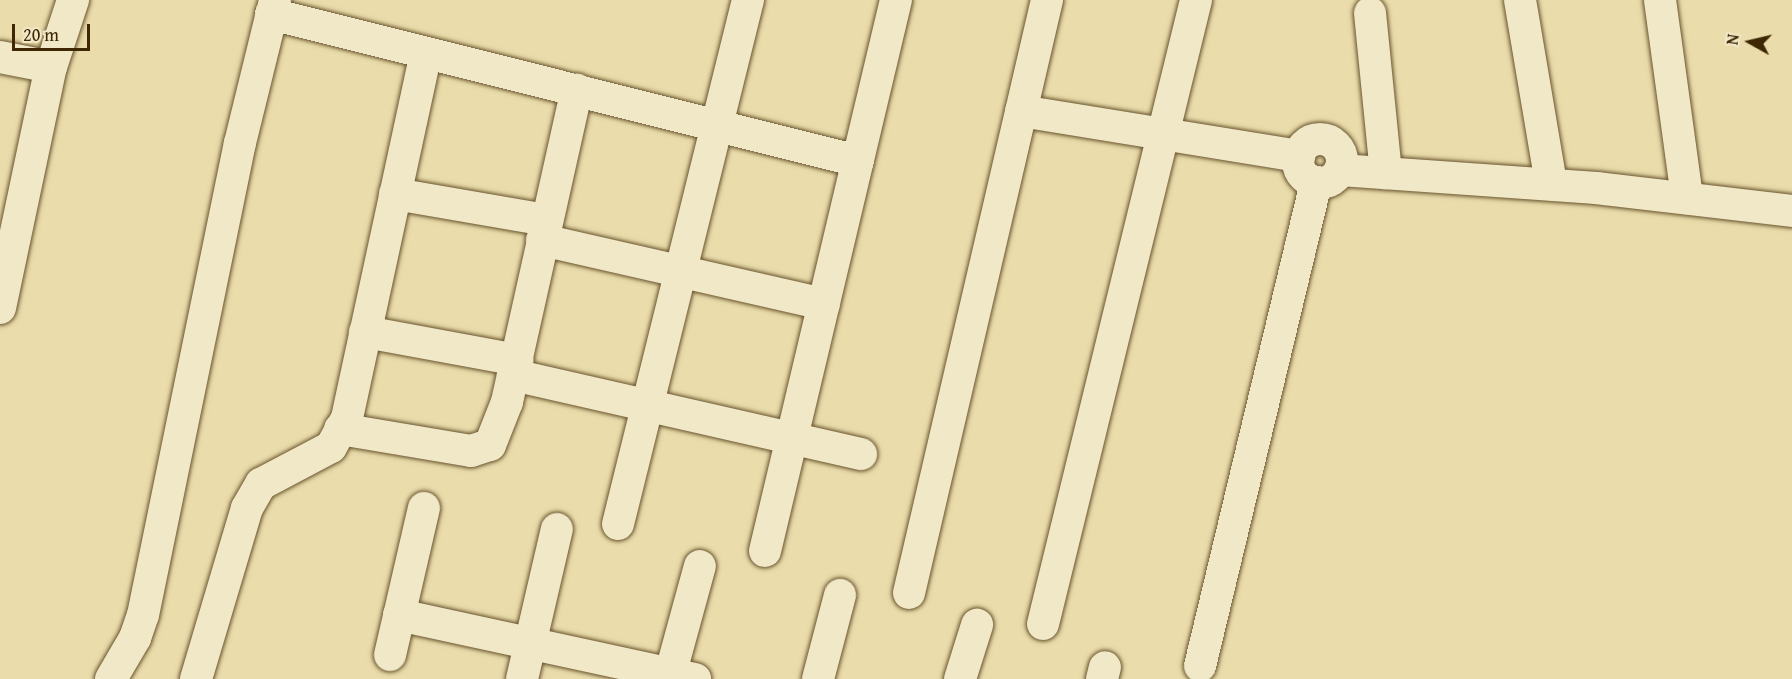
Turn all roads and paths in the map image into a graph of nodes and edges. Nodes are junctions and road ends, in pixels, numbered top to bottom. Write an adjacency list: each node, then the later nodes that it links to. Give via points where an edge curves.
1 (73, 0): 12 (street)
2 (747, 0): 15 (street)
3 (896, 0): 17 (street)
4 (1047, 0): 14 (street)
5 (1196, 0): 16 (street)
6 (1520, 0): 20 (street)
7 (1660, 0): 22 (street)
8 (273, 7): 10 (street); 48 (street, via 240,143 143,615 135,639)
9 (1370, 13): 18 (street)
10 (426, 53): 13 (street); 21 (street)
11 (0, 57): 12 (street)
12 (51, 67): 27 (street)
13 (577, 90): 15 (street); 24 (street)
14 (1021, 111): 16 (street); 39 (street)
15 (716, 124): 17 (street); 25 (street)
16 (1163, 135): 19 (street, via 1299,156 1313,140 1328,140 1342,156); 42 (street)
17 (858, 161): 26 (street)
18 (1386, 173): 19 (street); 20 (street)
19 (1328, 176): 46 (street)
20 (1551, 184): 22 (street)
21 (395, 194): 24 (street); 28 (street)
22 (1687, 198): 23 (street)
23 (1792, 211)
24 (544, 230): 25 (street); 29 (street)
25 (680, 273): 26 (street); 30 (street)
26 (824, 304): 32 (street)
27 (0, 308)
28 (365, 332): 29 (street); 31 (street, via 347,418)
29 (515, 368): 30 (street); 31 (street, via 490,445 481,450)
30 (648, 403): 32 (street); 35 (street)
31 (340, 429): 49 (street, via 331,447 261,484 247,508)
32 (791, 441): 33 (street); 37 (street)
33 (861, 454)
34 (424, 508): 41 (street)
35 (618, 524)
36 (557, 529): 44 (street)
37 (765, 551)
38 (700, 566): 47 (street)
39 (909, 593)
40 (840, 595): 51 (street)
41 (399, 615): 44 (street); 45 (street)
42 (1043, 624)
43 (977, 625): 52 (street)
44 (531, 642): 47 (street); 50 (street)
45 (390, 655)
46 (1200, 666)
47 (678, 677)
48 (111, 679)
49 (196, 679)
50 (522, 679)
51 (818, 679)
52 (960, 679)

